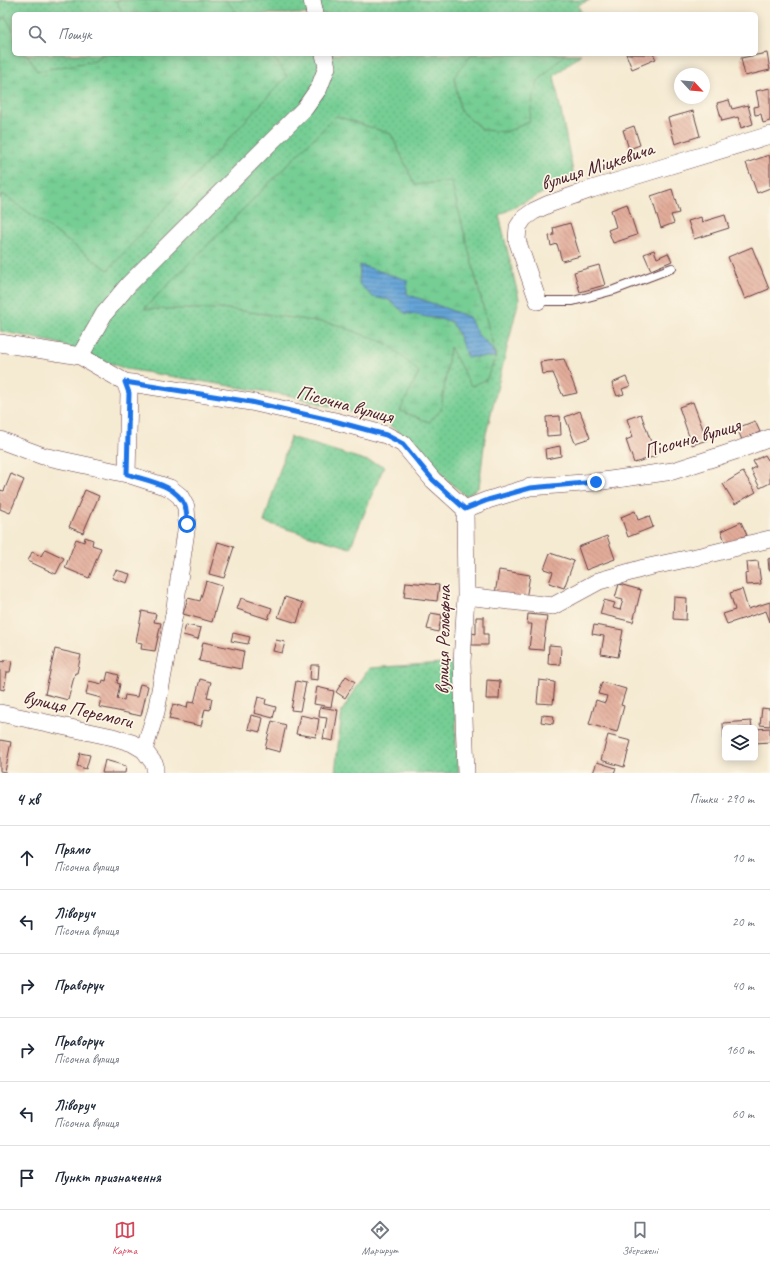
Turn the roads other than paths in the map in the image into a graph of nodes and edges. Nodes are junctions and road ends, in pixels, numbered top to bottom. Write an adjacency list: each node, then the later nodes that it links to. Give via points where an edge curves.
1 (312, 0): 2 (street)
2 (315, 12)
3 (324, 56): 8 (street, via 327,67 319,88 305,108 128,284 104,314)
4 (770, 136): 6 (street, вулиця Міцкевича, via 592,189 549,204 524,218 518,228 517,240)
5 (672, 268): 6 (lane, via 614,290 573,301)
6 (538, 301)
7 (0, 343): 8 (street, Пісочна вулиця)
8 (80, 356): 9 (street, Пісочна вулиця)
9 (125, 382): 12 (street, via 129,393); 13 (street, Пісочна вулиця, via 251,402 386,435 403,444 433,480)
10 (770, 438): 13 (street, Пісочна вулиця, via 673,471 530,488)
11 (0, 440): 12 (street, via 43,456)
12 (127, 474): 17 (street, via 170,488 180,496 186,507 187,524 174,614 156,712)
13 (465, 509): 15 (street, вулиця Рельєфна)
14 (770, 539): 15 (street, via 599,581 553,606)
15 (466, 596): 19 (street, вулиця Рельєфна, via 462,662)
16 (0, 713): 17 (street, вулиця Перемоги, via 113,737)
17 (144, 750): 18 (street, via 155,765)
18 (155, 773)
19 (467, 773)

